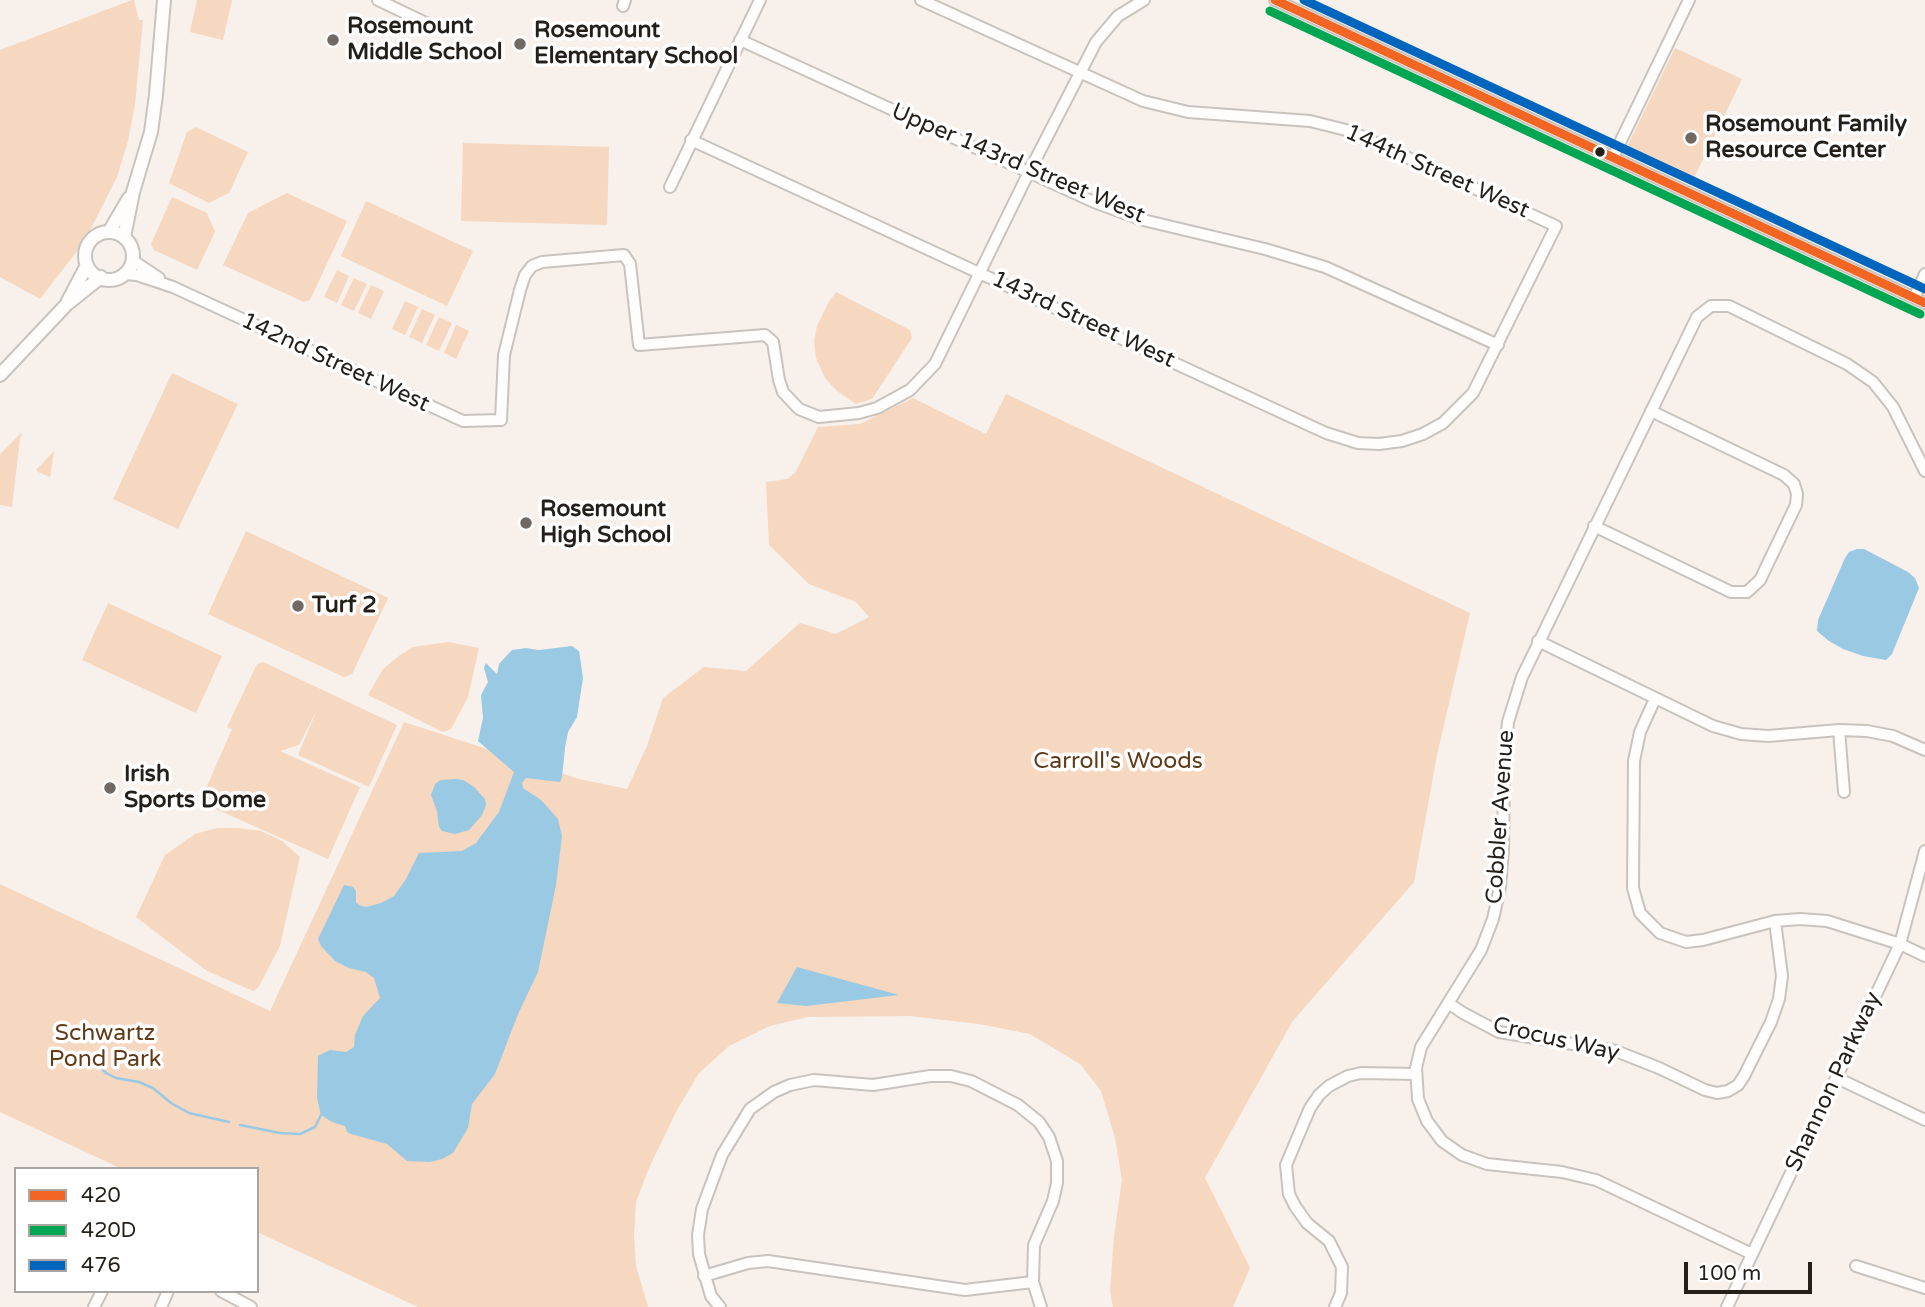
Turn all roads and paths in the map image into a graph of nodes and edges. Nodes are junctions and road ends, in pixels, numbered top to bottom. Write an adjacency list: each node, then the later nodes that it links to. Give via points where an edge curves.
1 (164, 0): 15 (main road, via 151,132)
2 (760, 0): 9 (street)
3 (921, 0): 10 (street, 144th Street West)
4 (1144, 0): 10 (street, via 1103,32)
5 (1275, 0): 12 (street)
6 (1689, 0): 12 (street)
7 (380, 2): 8 (street)
8 (430, 25)
9 (740, 40): 11 (street); 13 (street, Upper 143rd Street West)
10 (1080, 72): 13 (street); 16 (street, 144th Street West, via 1143,101 1174,109 1310,121 1350,131)
11 (691, 140): 14 (street); 21 (street, 143rd Street West)
12 (1613, 157): 26 (street)
13 (1029, 172): 21 (street); 28 (street, Upper 143rd Street West, via 1143,220 1325,267)
14 (670, 187)
15 (133, 192): 17 (main road); 18 (main road)
16 (1556, 226): 28 (street, 143rd Street West)
17 (108, 232): 18 (main road); 20 (main road, via 89,244)
18 (124, 237): 19 (main road)
19 (132, 260): 22 (main road); 25 (street)
20 (87, 265): 24 (main road); 27 (main road)
21 (980, 272): 25 (street, 142nd Street West, via 935,364 910,390 877,408 819,417 799,409 783,392 773,342 765,335 639,345 630,264 624,255 542,262 525,275 504,355 500,420 463,421); 28 (street, 143rd Street West, via 1326,433 1358,443 1402,441 1443,423 1473,393)
22 (125, 274): 24 (main road, via 114,279); 25 (street)
23 (1925, 274): 26 (street)
24 (101, 277): 27 (main road)
25 (173, 287)
26 (1920, 300)
27 (66, 304): 29 (main road)
28 (1497, 345)
29 (0, 374)
30 (1651, 411): 31 (street, Cobbler Avenue, via 1696,317 1711,306 1729,306 1847,364 1873,382 1893,407); 32 (street, Cobbler Avenue); 32 (street, via 1794,484 1796,505 1760,580 1747,592 1731,592)
31 (1925, 471)
32 (1594, 526): 33 (street, Cobbler Avenue)
33 (1538, 641): 34 (street); 42 (street, Cobbler Avenue, via 1508,722 1502,863 1493,919 1481,950)
34 (1655, 699): 35 (street, via 1741,734); 39 (street, via 1640,732 1634,761 1633,888 1640,912 1660,933 1686,942)
35 (1839, 730): 36 (street, via 1894,736); 37 (street)
36 (1925, 750)
37 (1844, 792)
38 (1925, 851): 40 (street, Shannon Parkway)
39 (1775, 920): 40 (street, via 1827,921); 42 (street, Crocus Way, via 1782,976 1779,999 1744,1076 1728,1091 1705,1090 1616,1051 1499,1032)
40 (1900, 944): 41 (street); 44 (street, Shannon Parkway)
41 (1925, 956)
42 (1448, 1003): 43 (street, Cobbler Avenue, via 1421,1047)
43 (1416, 1074): 46 (street, Cobbler Avenue, via 1418,1099 1427,1121 1442,1141 1462,1155 1488,1164 1596,1180); 55 (street, via 1361,1073 1329,1086 1310,1108 1286,1165 1295,1206 1329,1241 1342,1267)
44 (1837, 1078): 45 (street); 46 (street, Shannon Parkway)
45 (1925, 1119)
46 (1752, 1254): 56 (street, Shannon Parkway)
47 (1856, 1266): 50 (street)
48 (704, 1276): 49 (street, via 768,1261 965,1290); 49 (street, via 698,1235 702,1209 722,1155 750,1109 774,1092 814,1080 873,1085 951,1076 1018,1105 1049,1137 1057,1161 1057,1183 1034,1245); 53 (street)
49 (1033, 1282): 54 (street)
50 (1925, 1288)
51 (225, 1293): 52 (street)
52 (251, 1307)
53 (720, 1307)
54 (1041, 1307)
55 (1335, 1307)
56 (1727, 1307)

